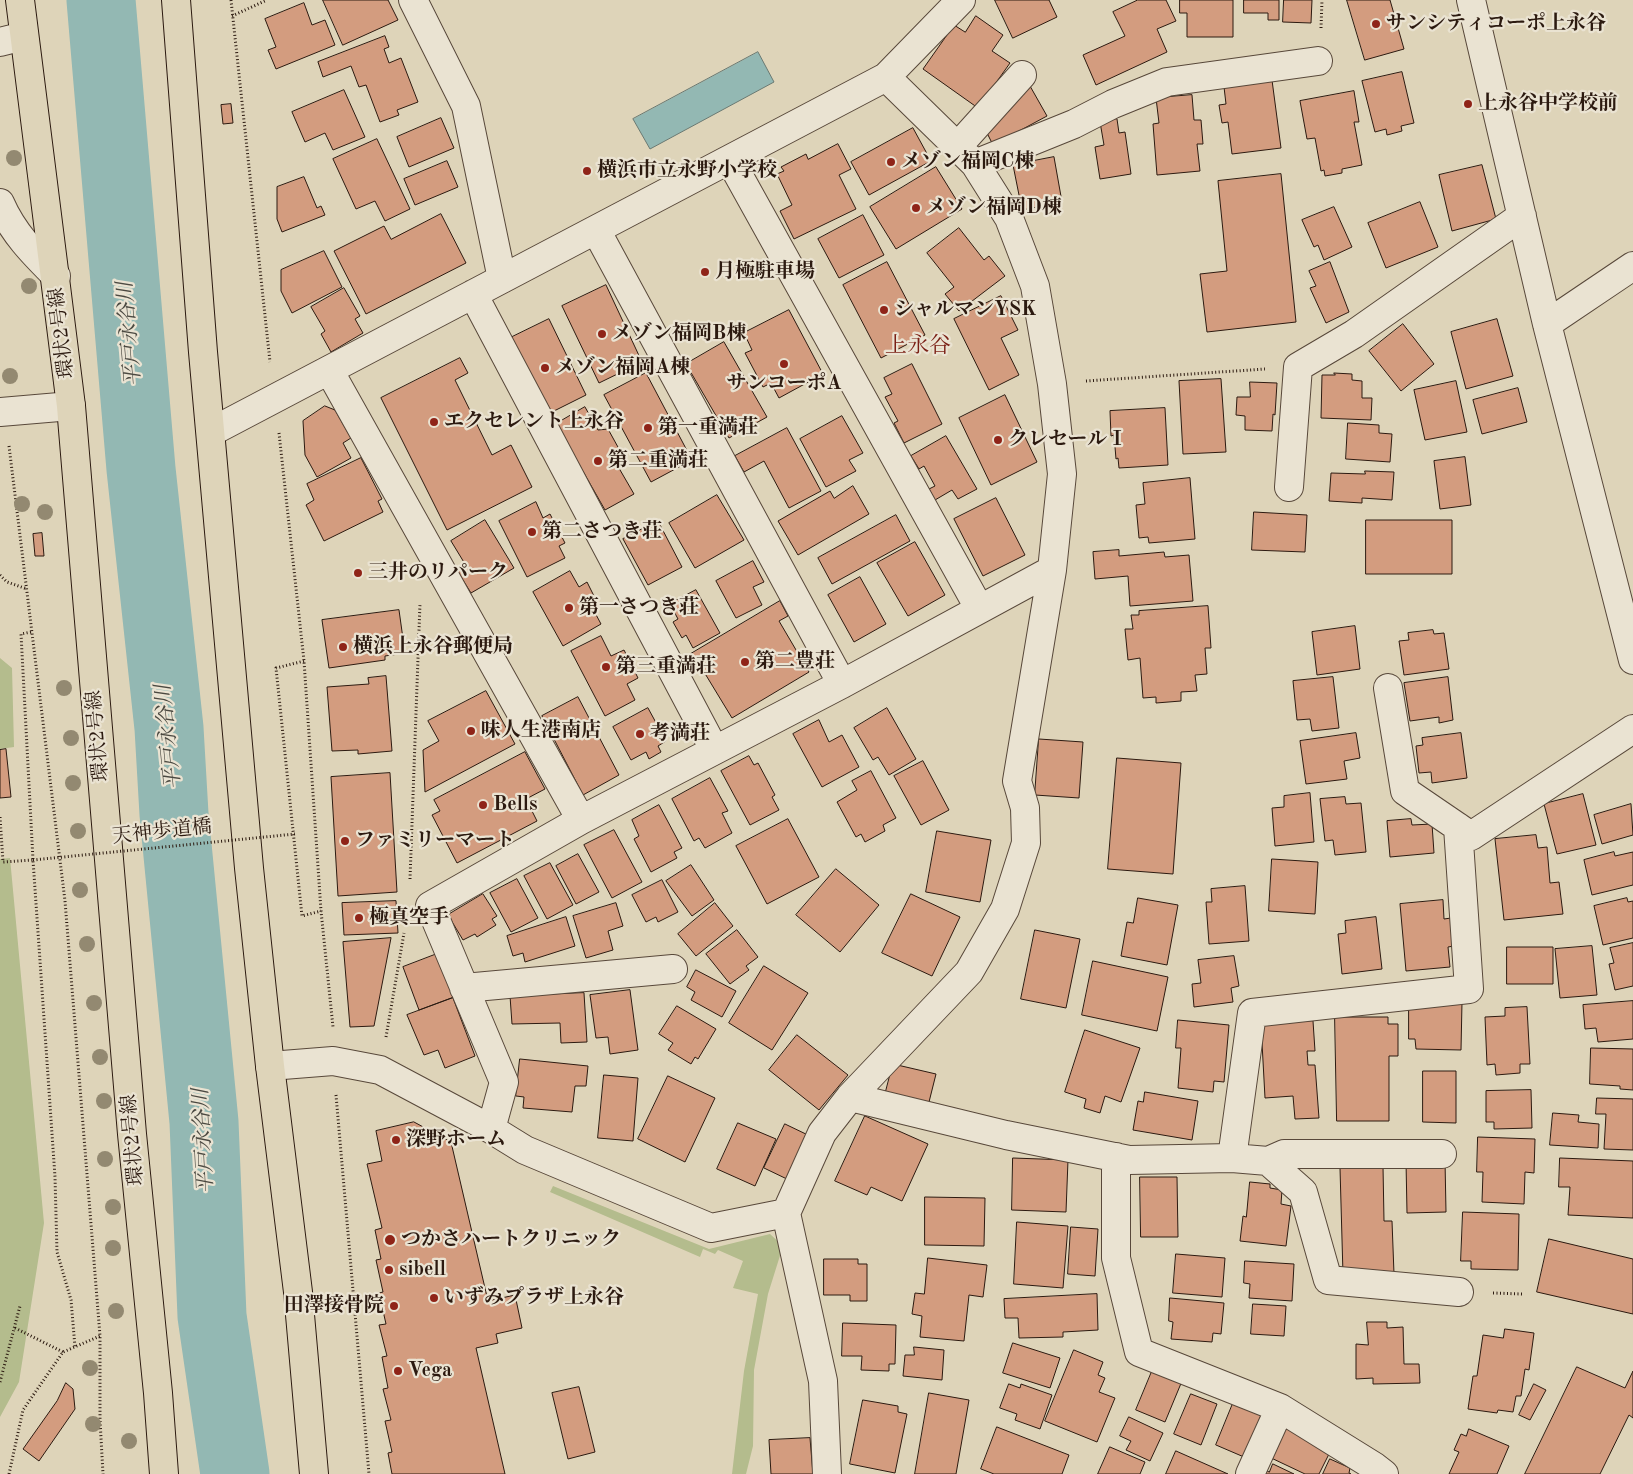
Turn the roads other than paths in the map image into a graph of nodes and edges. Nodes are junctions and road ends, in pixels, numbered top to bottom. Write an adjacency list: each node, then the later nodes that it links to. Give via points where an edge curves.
1 (20, 0): 6 (main road, 環状2号線)
2 (176, 0): 23 (main road)
3 (413, 0): 17 (street, via 466,106)
4 (961, 0): 9 (street)
5 (1471, 0): 13 (street)
6 (12, 39): 16 (main road, 環状2号線)
7 (1318, 61): 10 (street, via 1167,82 1074,124)
8 (1022, 75): 10 (street)
9 (886, 77): 10 (street); 11 (street)
10 (966, 155): 25 (street, via 1009,218 1035,286 1052,384 1062,474)
11 (730, 160): 14 (street); 26 (street)
12 (0, 203): 16 (street, via 8,223 23,243)
13 (1522, 216): 19 (street); 24 (street, via 1354,334 1298,367)
14 (596, 230): 17 (street); 29 (street)
15 (1633, 266): 19 (street)
16 (56, 276): 21 (main road, 環状2号線)
17 (502, 279): 18 (street)
18 (473, 294): 20 (street); 32 (street)
19 (1547, 324): 27 (street)
20 (329, 370): 23 (street); 33 (street)
21 (71, 406): 22 (street); 47 (main road, 環状2号線)
22 (2, 412)
23 (211, 432): 37 (main road, via 249,868)
24 (1289, 487)
25 (1052, 570): 26 (street); 38 (street, via 1017,781 1025,808 1026,843 1005,909 969,972)
26 (979, 608): 29 (street)
27 (1630, 631): 28 (street)
28 (1633, 660)
29 (842, 684): 32 (street)
30 (1388, 688): 34 (street, via 1405,791)
31 (1633, 729): 34 (street, via 1471,836)
32 (714, 749): 33 (street)
33 (581, 820): 36 (street, via 430,906)
34 (1458, 827): 42 (street, via 1469,989 1252,1013)
35 (673, 969): 36 (street)
36 (464, 988): 39 (street, via 504,1082)
37 (270, 1066): 39 (street, via 333,1061 380,1070); 48 (main road, via 291,1225)
38 (850, 1097): 41 (street, via 1006,1135); 44 (street, via 822,1133)
39 (491, 1129): 44 (street, via 525,1150 711,1228)
40 (1442, 1154): 43 (street, via 1284,1154)
41 (1116, 1157): 42 (street, via 1129,1160); 46 (street, via 1116,1258 1139,1352)
42 (1232, 1158): 43 (street)
43 (1268, 1161): 45 (street, via 1304,1192 1328,1280)
44 (786, 1213): 49 (street, via 823,1381)
45 (1459, 1292)
46 (1280, 1408): 50 (street); 51 (street)
47 (164, 1474)
48 (314, 1474)
49 (827, 1474)
50 (1250, 1474)
51 (1384, 1474)

